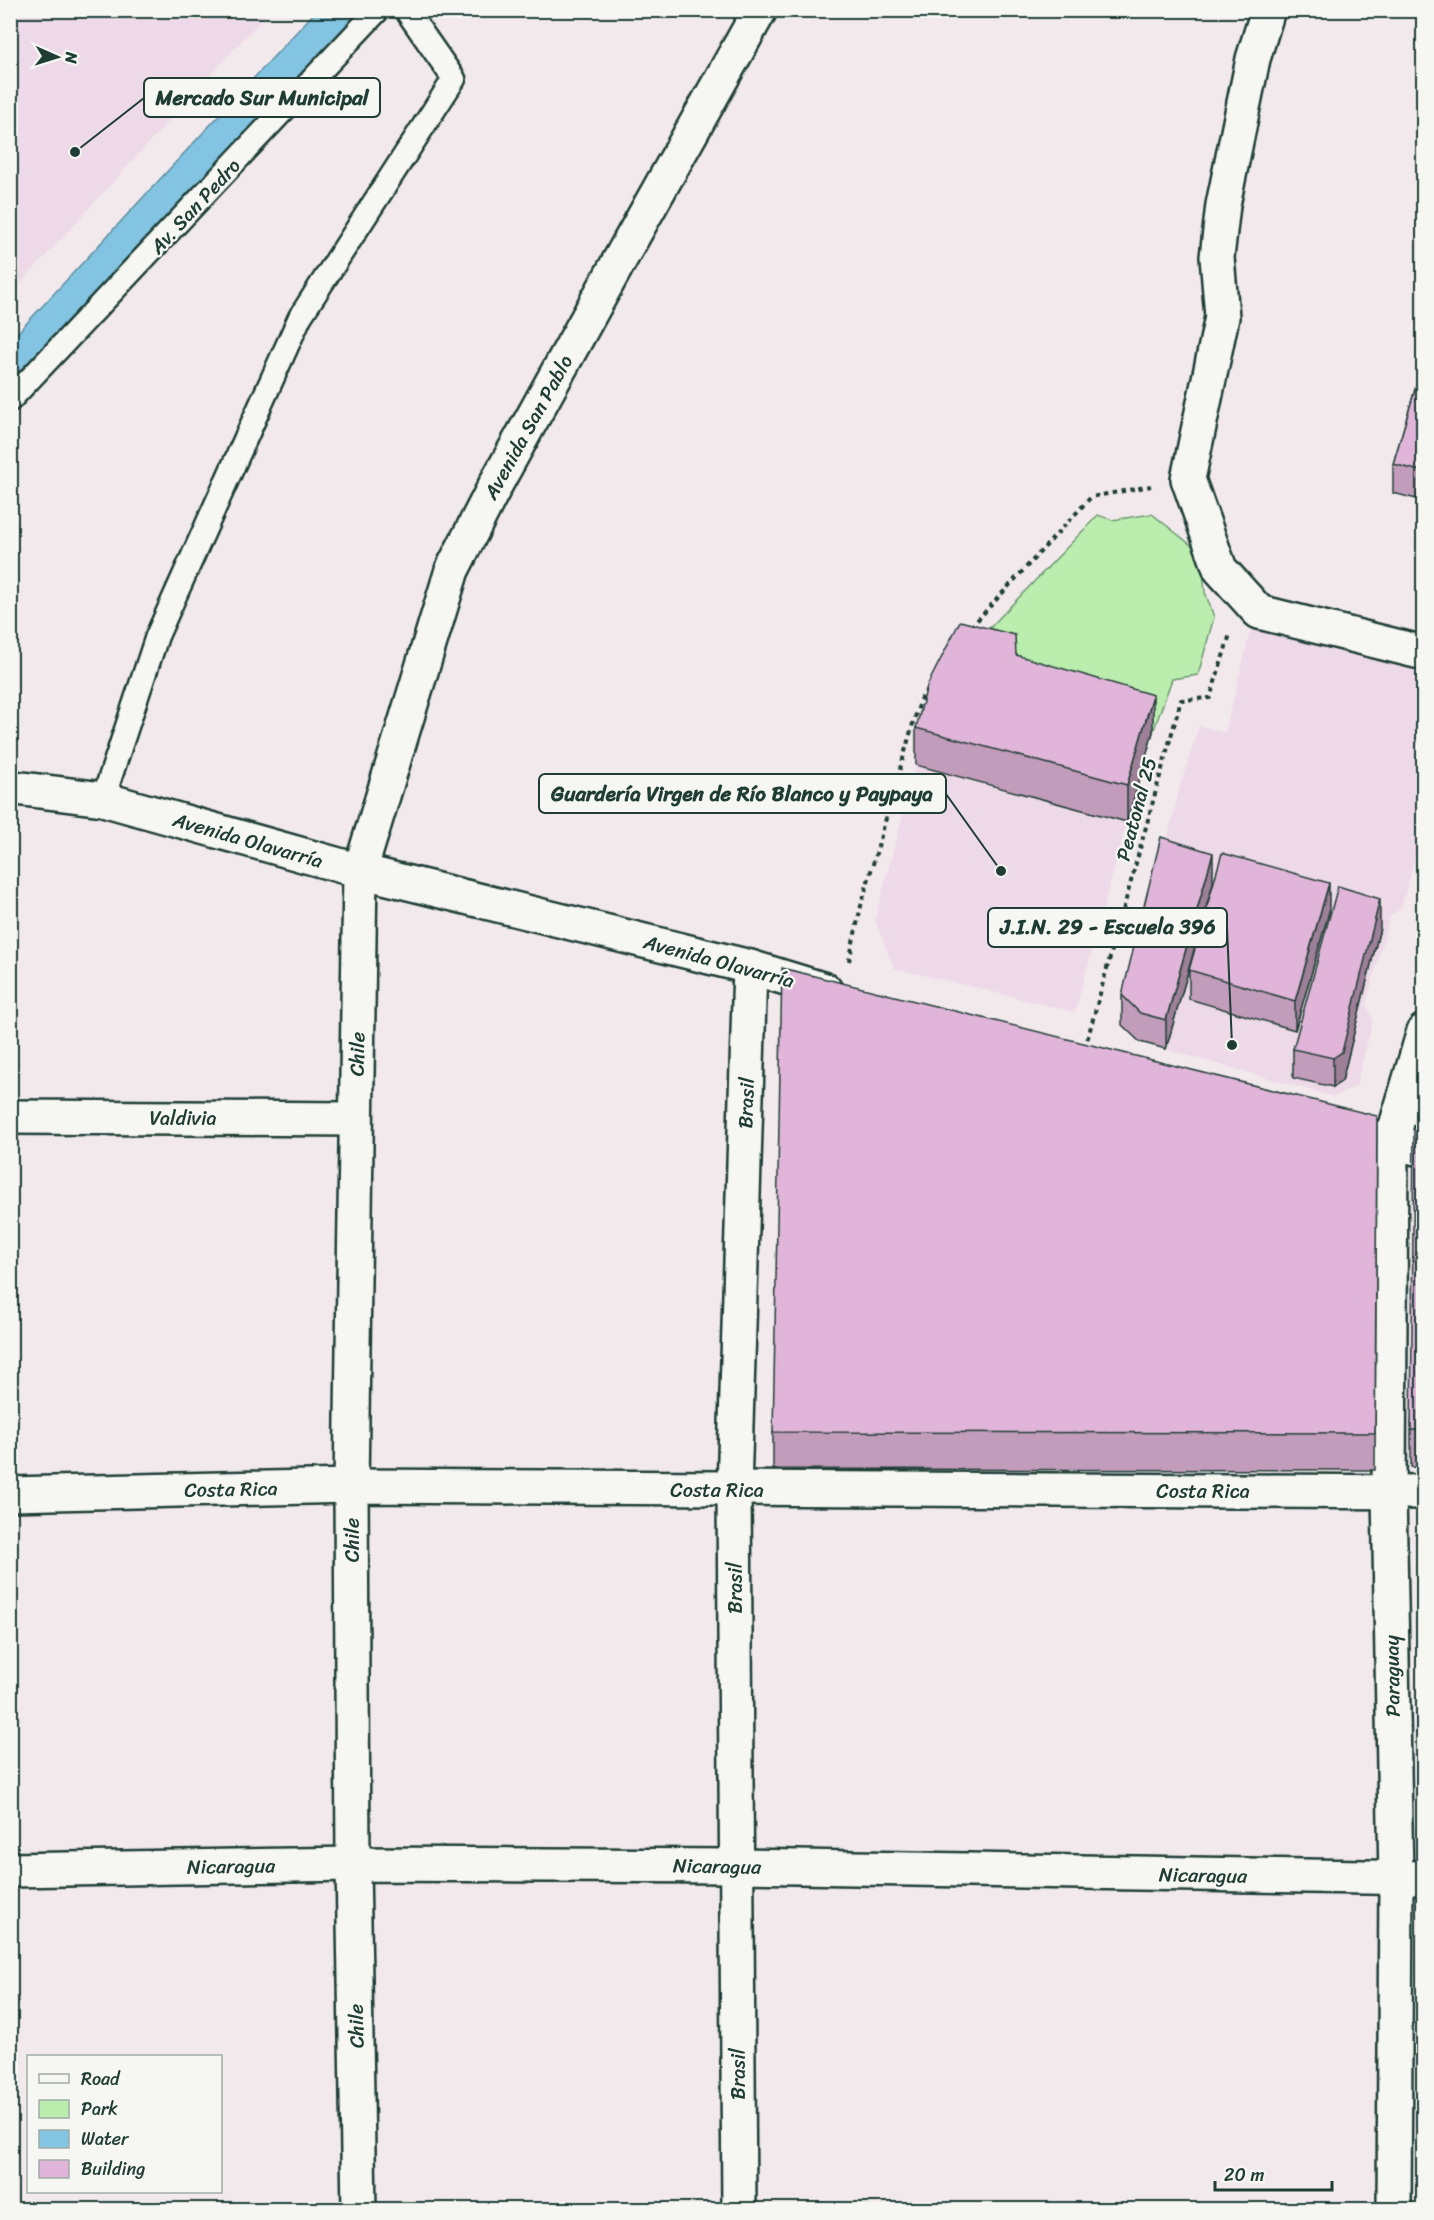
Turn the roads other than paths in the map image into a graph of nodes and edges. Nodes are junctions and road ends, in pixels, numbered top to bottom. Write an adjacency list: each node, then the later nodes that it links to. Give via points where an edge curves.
1 (378, 10): 5 (lane, Av. San Pedro)
2 (406, 10): 8 (lane, via 454,79 300,317 158,636)
3 (760, 10): 9 (street, Avenida San Pablo, via 452,570)
4 (1268, 10): 6 (street, via 1253,59 1223,205 1217,257 1222,316 1188,479 1220,569 1259,612)
5 (10, 400)
6 (1424, 653)
7 (10, 790): 8 (street, Avenida Olavarría)
8 (103, 799): 9 (street, Avenida Olavarría)
9 (360, 871): 10 (street, Avenida Olavarría); 15 (street, Chile)
10 (750, 967): 11 (street, Avenida Olavarría); 19 (street, Brasil)
11 (847, 996)
12 (1424, 1031): 16 (street, Paraguay)
13 (10, 1117): 15 (street, Valdivia)
14 (1300, 1118): 16 (street)
15 (356, 1119): 18 (street, Chile)
16 (1391, 1143): 17 (street); 20 (street, Paraguay)
17 (1424, 1150)
18 (351, 1486): 19 (street, Costa Rica); 22 (street, Costa Rica); 23 (street, Chile)
19 (734, 1490): 20 (street, Costa Rica); 24 (street, Brasil)
20 (1389, 1491): 21 (street, Costa Rica); 26 (street, Paraguay)
21 (1424, 1492)
22 (10, 1494)
23 (353, 1864): 24 (street, Nicaragua); 25 (street, Nicaragua); 27 (street, Chile)
24 (738, 1866): 26 (street, Nicaragua); 28 (street, Brasil)
25 (10, 1870)
26 (1410, 1878): 29 (street, Paraguay)
27 (359, 2210)
28 (739, 2210)
29 (1394, 2210)

